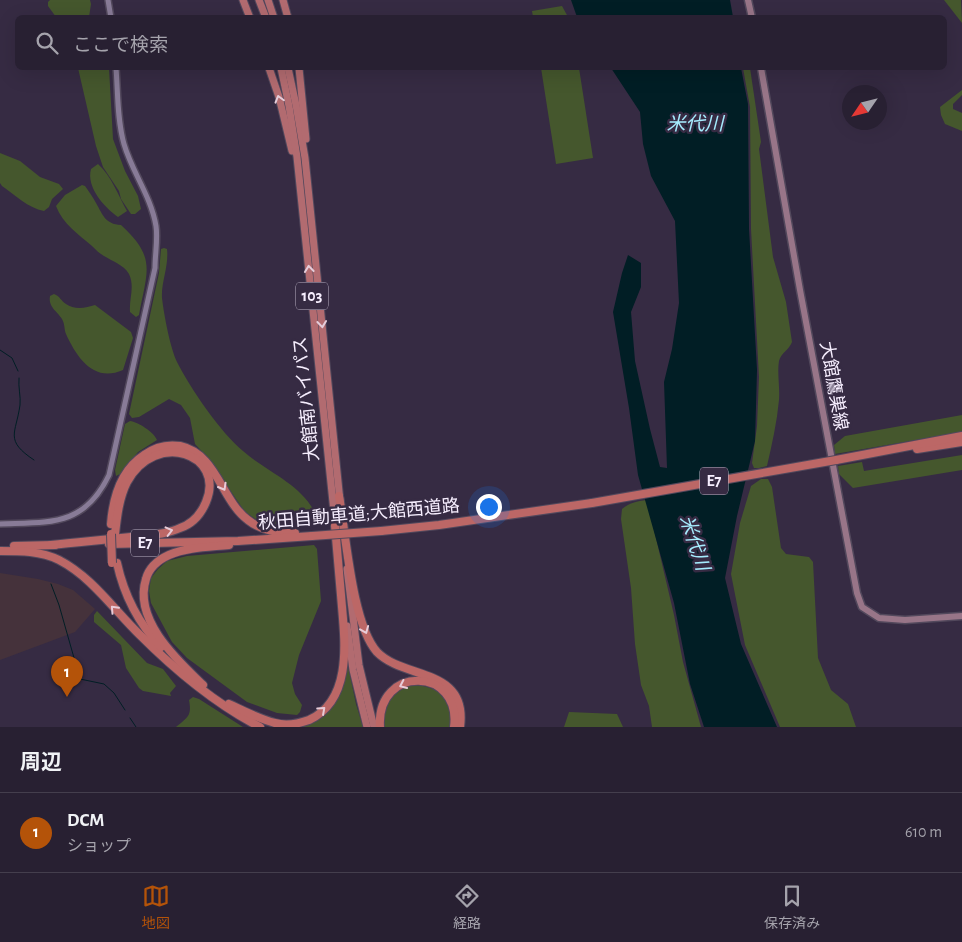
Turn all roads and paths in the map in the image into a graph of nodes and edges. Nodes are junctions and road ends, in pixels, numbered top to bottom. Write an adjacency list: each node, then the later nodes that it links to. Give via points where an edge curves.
1 (108, 0): 7 (street)
2 (244, 0): 8 (highway)
3 (259, 0): 9 (highway)
4 (268, 0): 10 (highway)
5 (283, 0): 11 (highway)
6 (748, 0): 12 (main road)
7 (110, 15)
8 (249, 15)
9 (265, 15)
10 (273, 15)
11 (287, 15)
12 (751, 15)
13 (116, 70): 24 (street, via 123,140 156,226 156,252 109,475 86,508 62,520)
14 (270, 70): 19 (highway, one-way to 14, via 290,139)
15 (281, 70): 19 (highway, 大館南バイパス / 103)
16 (288, 70): 19 (highway, 大館南バイパス / 103, via 301,131)
17 (299, 70): 19 (highway, via 304,110)
18 (761, 70): 33 (main road, 大館鷹巣線, via 800,290 862,607 879,618 906,620)
19 (307, 215): 23 (highway, 大館南バイパス / 103, one-way to 23); 25 (highway, 大館南バイパス / 103, one-way to 19)
20 (962, 436): 22 (highway, 秋田自動車道;大館西道路 / E7)
21 (962, 442): 22 (highway, 秋田自動車道;大館西道路 / E7)
22 (836, 460): 27 (highway, 秋田自動車道;大館西道路 / E7, bridge, via 592,503 439,525)
23 (339, 496): 40 (highway, 大館南バイパス / 103, via 354,631); 43 (highway, one-way to 43, via 358,611 369,640 392,663 427,674 449,689 460,711)
24 (0, 524)
25 (335, 526): 36 (highway, one-way to 25, via 277,724 291,724 313,718 333,698 341,676 344,644); 39 (highway, 大館南バイパス / 103, via 349,646)
26 (113, 534): 27 (highway, one-way to 27, via 112,514 121,481 140,458 152,450 171,445 201,456 235,507 253,524 275,532); 29 (highway, one-way to 26, via 156,534 187,525 198,516 208,498 209,485 201,465 190,456 176,452 161,453 145,460 124,489); 32 (highway)
27 (312, 534): 28 (highway, 秋田自動車道;大館西道路 / E7)
28 (291, 538): 29 (highway, 秋田自動車道;大館西道路 / E7); 35 (highway, via 185,550 164,557 150,570 144,593 152,626 169,651)
29 (51, 545): 30 (highway, 秋田自動車道;大館西道路 / E7)
30 (0, 547)
31 (0, 551): 34 (highway, one-way to 31, via 69,566 44,554)
32 (114, 563): 34 (highway, via 116,583 127,610); 35 (highway, via 140,622 166,653)
33 (962, 616)
34 (161, 655): 37 (highway, via 207,694)
35 (203, 685): 36 (highway)
36 (229, 704): 38 (highway)
37 (260, 727)
38 (271, 727)
39 (367, 727)
40 (374, 727)
41 (380, 727): 42 (highway, one-way to 41, via 455,712 445,692 434,684 414,680 401,684 386,697 381,709)
42 (454, 727)
43 (460, 727)

